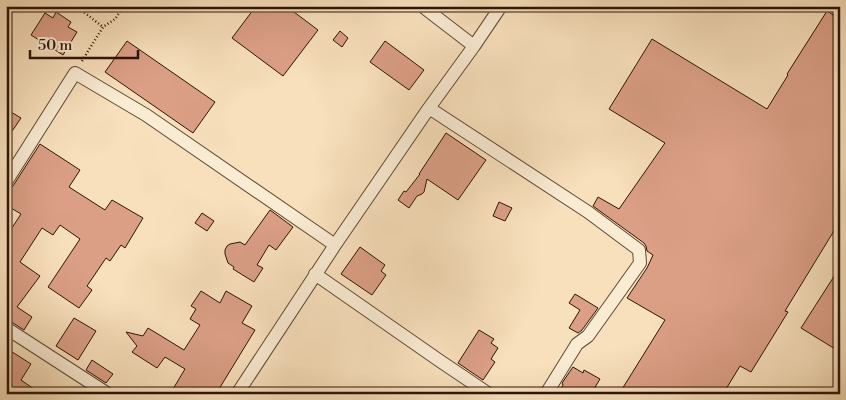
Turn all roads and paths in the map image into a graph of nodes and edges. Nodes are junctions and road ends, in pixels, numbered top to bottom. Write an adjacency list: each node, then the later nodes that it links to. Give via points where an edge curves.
1 (76, 6): 5 (path)
2 (124, 6): 5 (path, via 115,19)
3 (422, 6): 6 (street)
4 (501, 6): 6 (street)
5 (103, 27): 7 (path)
6 (474, 46): 8 (street)
7 (74, 73): 9 (street); 10 (street, via 146,115)
8 (430, 108): 10 (street); 16 (street, via 588,212 639,250 640,263 588,336 577,344)
9 (6, 182)
10 (335, 244): 11 (street)
11 (315, 274): 14 (street); 15 (street)
12 (6, 328): 13 (street)
13 (108, 394)
14 (237, 394)
15 (489, 394)
16 (546, 394)

